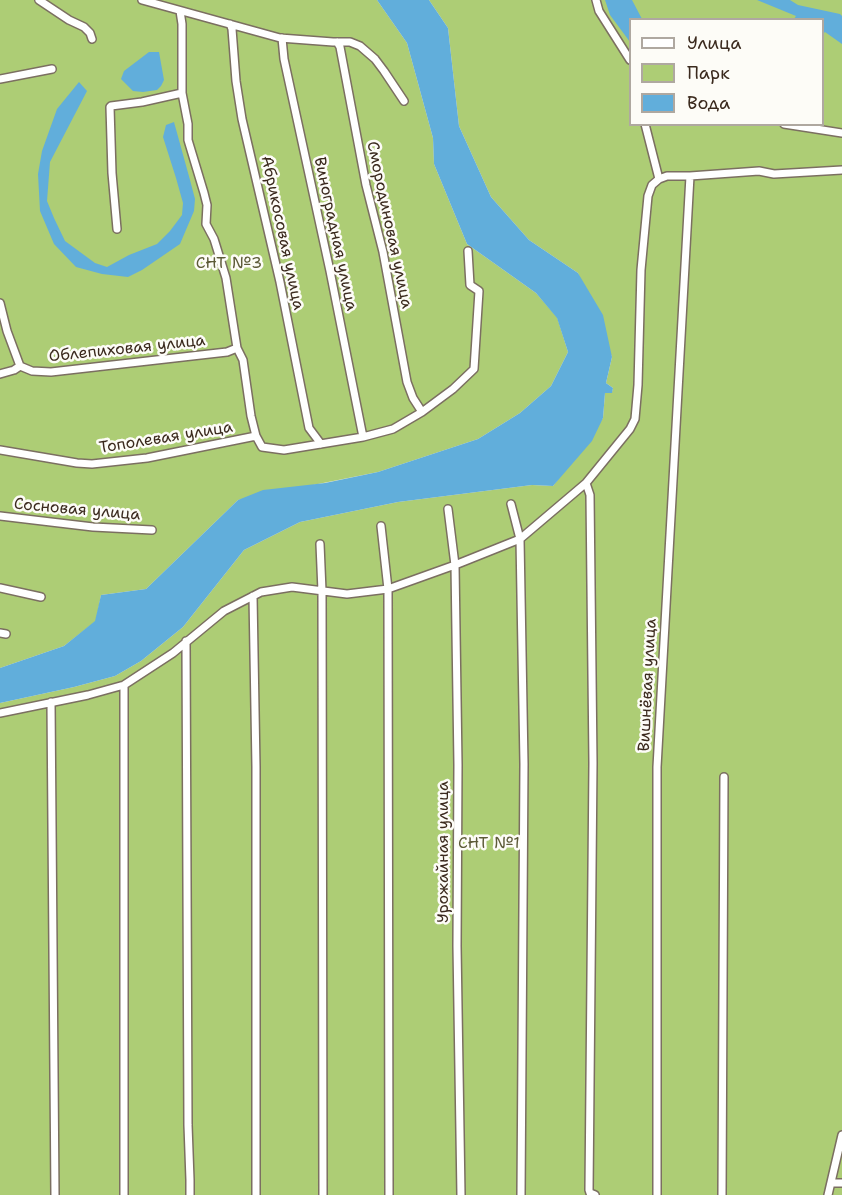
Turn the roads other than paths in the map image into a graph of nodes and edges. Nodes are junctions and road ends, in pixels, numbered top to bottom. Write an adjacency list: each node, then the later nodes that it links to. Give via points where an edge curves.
1 (39, 0): 7 (street, via 84,27)
2 (142, 0): 4 (street)
3 (596, 0): 9 (street)
4 (180, 11): 5 (street); 12 (street)
5 (230, 24): 6 (street); 30 (street, Абрикосовая улица, via 243,119 309,428)
6 (282, 38): 8 (street); 29 (street, Виноградная улица)
7 (92, 39)
8 (337, 42): 13 (street, via 360,46 375,59); 27 (street, Смородиновая улица, via 407,382)
9 (629, 58)
10 (52, 69): 11 (street)
11 (0, 79)
12 (182, 93): 20 (street, via 110,107); 24 (street, via 188,140 207,205 206,224 226,278)
13 (404, 101)
14 (646, 126): 19 (street)
15 (796, 126): 16 (street)
16 (842, 134)
17 (842, 170): 18 (street)
18 (690, 176): 19 (street); 63 (street, Вишнёвая улица, via 657,767)
19 (659, 179): 32 (street, via 648,196 644,225 635,418)
20 (117, 229)
21 (468, 250): 27 (street, Тополевая улица, via 470,285 478,291 474,369)
22 (0, 303): 23 (street)
23 (3, 333): 25 (street)
24 (237, 348): 25 (street, Облепиховая улица, via 51,372); 28 (street, via 243,360)
25 (20, 366): 26 (street)
26 (0, 374)
27 (422, 412): 29 (street, Тополевая улица, via 393,429)
28 (256, 436): 30 (street, Тополевая улица, via 262,447 284,450); 31 (street, Тополевая улица, via 147,458 92,464)
29 (363, 437): 30 (street, Тополевая улица)
30 (321, 444)
31 (0, 450)
32 (586, 483): 38 (street); 62 (street, via 590,495 592,751 589,1190)
33 (511, 504): 38 (street)
34 (448, 510): 40 (street, Урожайная улица)
35 (0, 516): 37 (street, Сосновая улица)
36 (381, 526): 42 (street)
37 (152, 530)
38 (520, 539): 40 (street); 61 (street, via 524,764)
39 (320, 544): 43 (street)
40 (455, 565): 42 (street); 60 (street, Урожайная улица)
41 (0, 588): 45 (street)
42 (388, 589): 43 (street, via 347,594); 59 (street)
43 (321, 591): 44 (street, via 292,587); 58 (street)
44 (253, 596): 46 (street, via 224,611); 57 (street)
45 (41, 597)
46 (186, 641): 47 (street); 56 (street)
47 (124, 685): 48 (street); 55 (street)
48 (51, 702): 49 (street); 54 (street)
49 (0, 713)
50 (724, 777): 64 (street)
51 (842, 1135): 52 (street)
52 (831, 1183): 53 (street); 65 (street)
53 (842, 1183)
54 (55, 1195)
55 (124, 1195)
56 (190, 1195)
57 (256, 1195)
58 (323, 1195)
59 (389, 1195)
60 (460, 1195)
61 (521, 1195)
62 (595, 1195)
63 (657, 1195)
64 (723, 1195)
65 (828, 1195)

